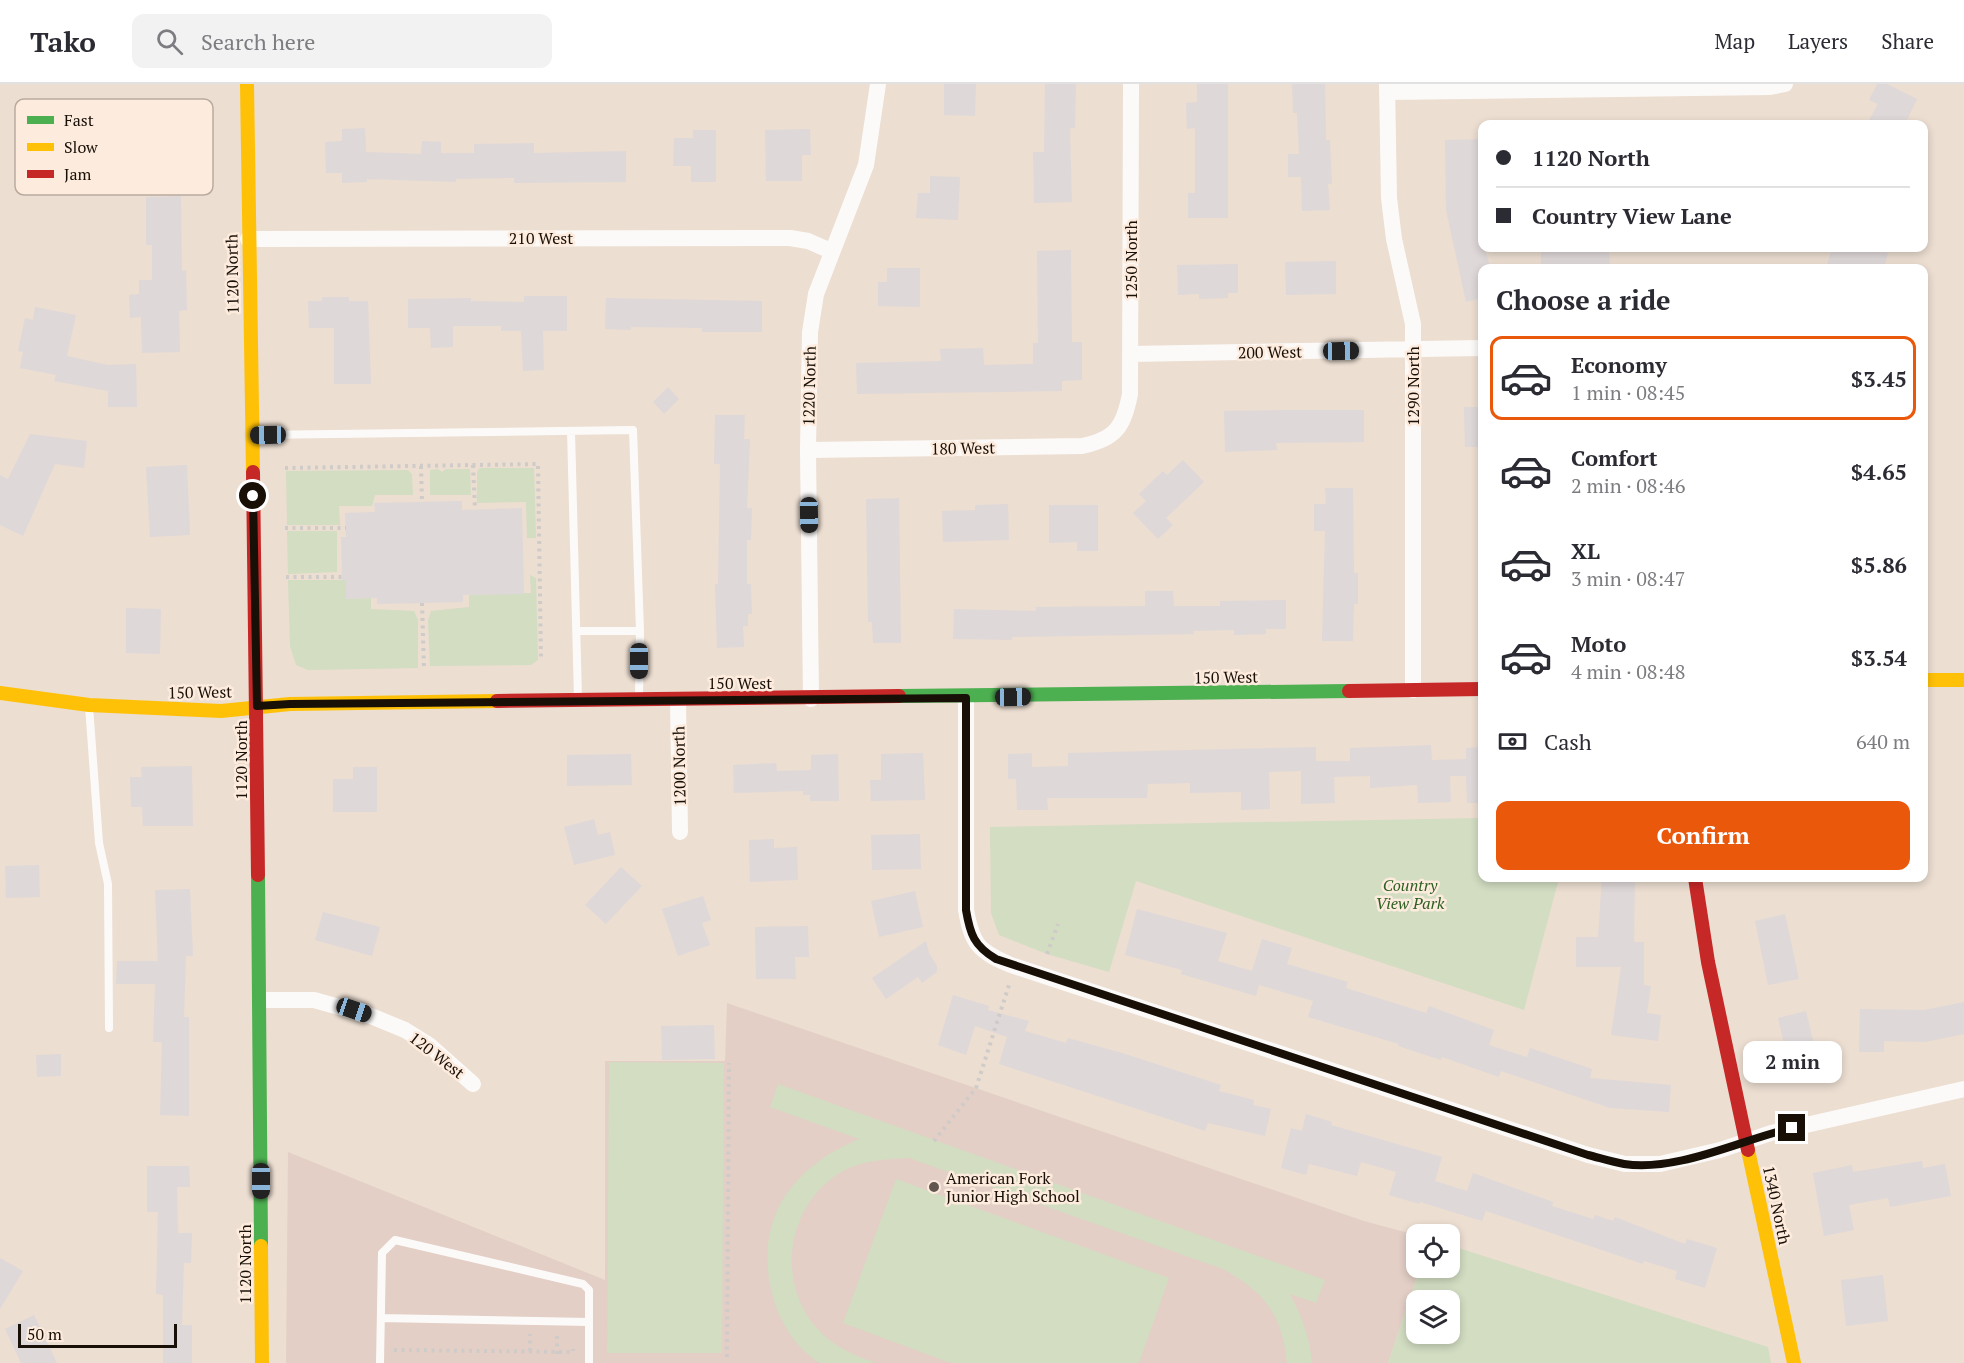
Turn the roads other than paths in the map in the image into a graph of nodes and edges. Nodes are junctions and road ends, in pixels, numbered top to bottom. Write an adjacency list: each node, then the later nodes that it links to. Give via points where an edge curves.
1 (247, 84): 6 (street, 1120 North)
2 (878, 84): 7 (street, 1220 North, via 866,165)
3 (1131, 84): 10 (street, 1250 North)
4 (1785, 84): 5 (street)
5 (1387, 88): 9 (street, 1290 North, via 1389,198 1413,324)
6 (248, 239): 7 (street, 210 West, via 790,238); 13 (street, 1120 North)
7 (831, 251): 14 (street, 1220 North, via 816,294 810,332)
8 (1478, 348): 9 (street, 200 West)
9 (1413, 350): 10 (street, 200 West); 20 (street, 1290 North)
10 (1130, 354): 12 (street, 1250 North, via 1126,416)
11 (572, 431): 13 (lane); 15 (lane); 16 (lane, via 633,430)
12 (1115, 433): 14 (street, 180 West, via 1083,446)
13 (251, 435): 28 (street, 1120 North)
14 (808, 450): 23 (street, 1220 North)
15 (578, 631): 16 (lane); 26 (lane)
16 (640, 631): 25 (lane)
17 (1928, 680): 18 (street)
18 (1964, 680)
19 (1478, 689): 20 (street, 150 West)
20 (1413, 690): 22 (street, 150 West)
21 (0, 693): 27 (street, 150 West)
22 (966, 698): 23 (street, 150 West); 35 (street, via 966,910 970,934 980,950 1011,964 1588,1155 1625,1164 1660,1164)
23 (811, 699): 24 (street, 150 West)
24 (678, 700): 25 (street, 150 West); 29 (street, 1200 North)
25 (639, 701): 26 (street, 150 West)
26 (579, 702): 28 (street, 150 West)
27 (89, 705): 28 (street, 150 West, via 221,711); 32 (lane, via 99,843 108,884)
28 (257, 706): 31 (street, 1120 North)
29 (680, 832)
30 (1696, 882): 35 (street, 1340 North, via 1708,962)
31 (260, 1000): 33 (street, 120 West, via 314,1000 371,1016 429,1045); 38 (street, 1120 North)
32 (109, 1028)
33 (473, 1084)
34 (1964, 1089): 35 (street)
35 (1746, 1141): 41 (street, 1340 North)
36 (381, 1318): 37 (lane); 37 (lane, via 382,1253 395,1240 583,1284 590,1290); 39 (lane)
37 (589, 1322): 40 (lane)
38 (262, 1363)
39 (380, 1363)
40 (589, 1363)
41 (1794, 1363)

